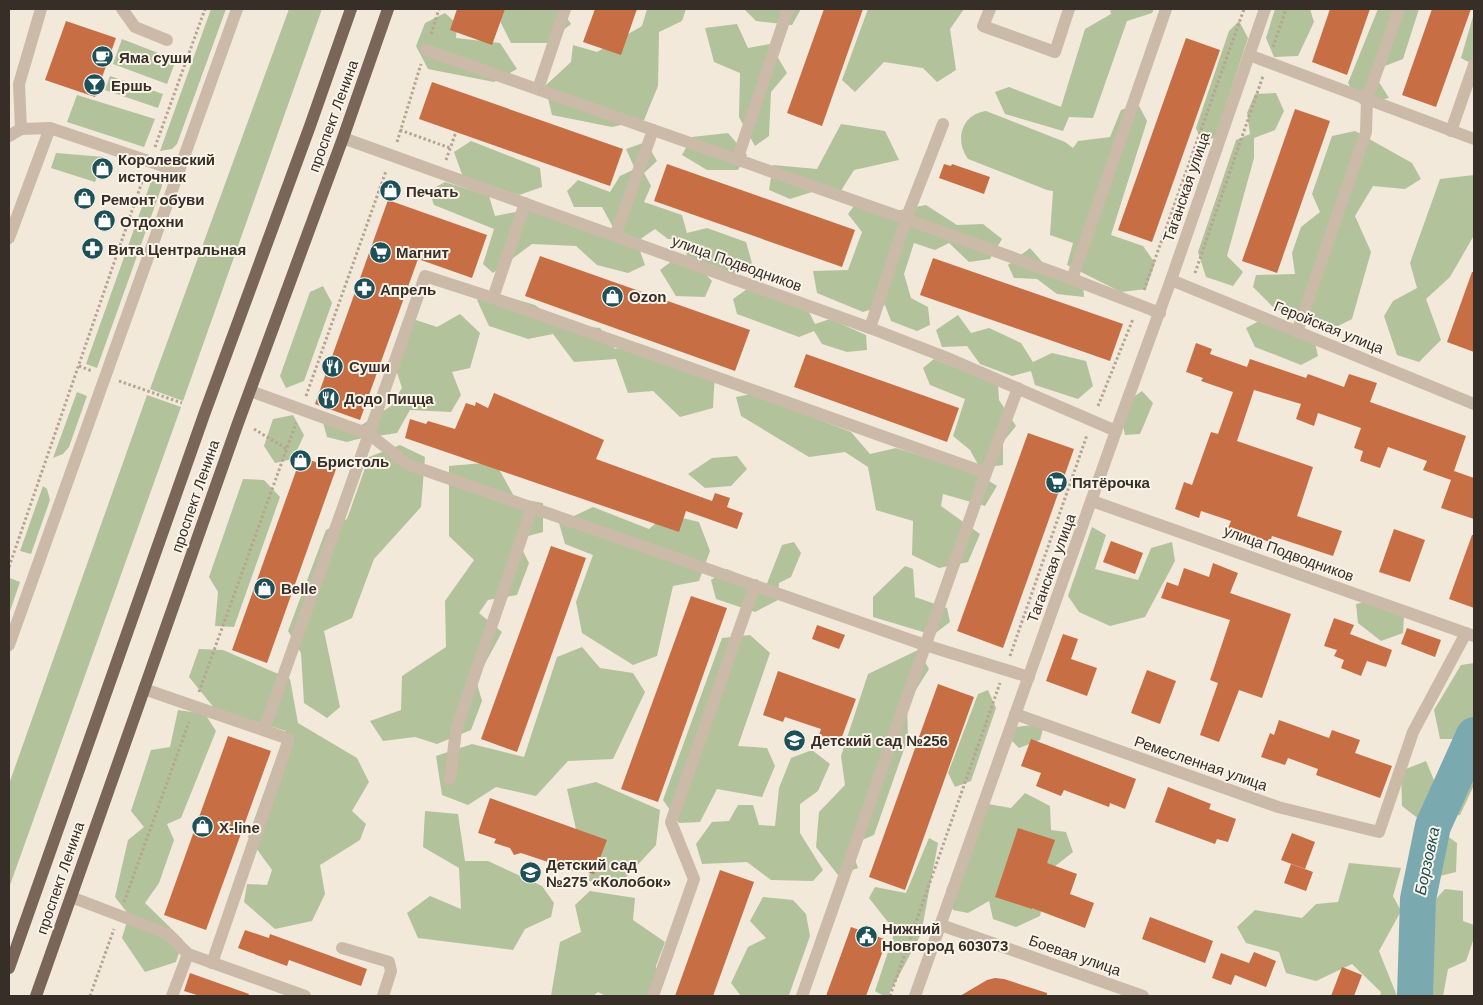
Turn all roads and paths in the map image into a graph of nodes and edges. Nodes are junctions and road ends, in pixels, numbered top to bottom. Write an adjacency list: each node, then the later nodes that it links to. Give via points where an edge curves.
1 (41, 9): 26 (street, via 19,84)
2 (122, 9): 17 (street, via 136,27)
3 (205, 9): 37 (path)
4 (237, 9): 38 (street)
5 (351, 9): 85 (main road, проспект Ленина)
6 (388, 9): 32 (main road, проспект Ленина)
7 (439, 9): 18 (path)
8 (564, 9): 22 (street)
9 (788, 9): 36 (street)
10 (990, 9): 11 (street, via 984,26 1055,52)
11 (1069, 9)
12 (1166, 9): 44 (street)
13 (1244, 9): 48 (path)
14 (1265, 9): 19 (street, Таганская улица)
15 (1286, 9): 20 (path)
16 (1399, 9): 23 (street)
17 (167, 40)
18 (426, 50): 22 (street); 27 (path)
19 (1249, 55): 20 (street); 45 (street, Таганская улица)
20 (1268, 62): 23 (street); 46 (path)
21 (1474, 65): 29 (street)
22 (538, 89): 28 (street)
23 (1368, 99): 29 (street); 51 (street, via 1366,132)
24 (943, 124): 41 (street)
25 (50, 128): 26 (street); 37 (street); 43 (street)
26 (21, 129): 31 (street)
27 (400, 130): 34 (path); 35 (path)
28 (653, 130): 36 (street); 42 (street)
29 (1451, 130): 33 (street)
30 (456, 132): 34 (path)
31 (9, 136)
32 (343, 138): 35 (street, улица Подводников); 55 (main road, проспект Ленина)
33 (1474, 139)
34 (450, 148): 39 (path)
35 (392, 155): 39 (street, улица Подводников); 58 (path)
36 (737, 160): 41 (street)
37 (149, 161): 38 (street); 52 (path)
38 (178, 171): 53 (street)
39 (441, 173): 40 (street, улица Подводников)
40 (525, 203): 42 (street, улица Подводников); 47 (street)
41 (906, 219): 44 (street); 50 (street)
42 (615, 236): 50 (street, улица Подводников)
43 (9, 238)
44 (1072, 279): 48 (street)
45 (1171, 280): 46 (street, Геройская улица); 49 (street, Таганская улица)
46 (1190, 288): 51 (street, Геройская улица)
47 (493, 298): 62 (street, via 425,276); 64 (street)
48 (1139, 305): 49 (street); 59 (path)
49 (1160, 313): 61 (street, Таганская улица)
50 (870, 328): 54 (street, улица Подводников)
51 (1297, 332): 57 (street, Геройская улица)
52 (79, 366): 53 (path); 67 (path)
53 (105, 375): 56 (path); 71 (street)
54 (1018, 388): 59 (street, улица Подводников); 64 (street)
55 (250, 391): 58 (street); 74 (main road, проспект Ленина)
56 (182, 403)
57 (1474, 404)
58 (301, 410): 62 (street); 63 (path)
59 (1092, 421): 61 (street, улица Подводников); 72 (path)
60 (254, 429): 63 (path)
61 (1116, 431): 65 (street, Таганская улица)
62 (369, 434): 66 (street, via 408,464); 77 (street)
63 (287, 449): 75 (path)
64 (986, 473): 70 (street)
65 (1092, 501): 69 (street, улица Подводников); 73 (street, Таганская улица)
66 (532, 507): 68 (street); 78 (street, via 456,730)
67 (9, 566)
68 (755, 585): 70 (street); 92 (street, via 671,822 694,879)
69 (1470, 635): 76 (street, Ремесленная улица, via 1413,732 1379,832 1278,807)
70 (926, 645): 72 (street); 93 (street)
71 (9, 646)
72 (1005, 669): 73 (street); 94 (path)
73 (1029, 677): 76 (street, Таганская улица)
74 (144, 689): 75 (street); 79 (main road, проспект Ленина)
75 (194, 706): 77 (street); 80 (path)
76 (1015, 714): 81 (street, Таганская улица)
77 (264, 730): 84 (street, via 289,739)
78 (450, 779)
79 (71, 897): 80 (street); 87 (main road, проспект Ленина)
80 (119, 915): 83 (street, via 168,934); 88 (path)
81 (940, 925): 95 (street, Таганская улица); 96 (street, Боевая улица)
82 (342, 948): 91 (street, via 388,962 391,971)
83 (188, 954): 84 (street); 89 (street)
84 (212, 963): 86 (street)
85 (9, 968)
86 (286, 993): 90 (street)
87 (36, 996)
88 (90, 996)
89 (172, 996)
90 (304, 996)
91 (383, 996)
92 (654, 996)
93 (802, 996)
94 (890, 996)
95 (915, 996)
96 (1143, 996)

